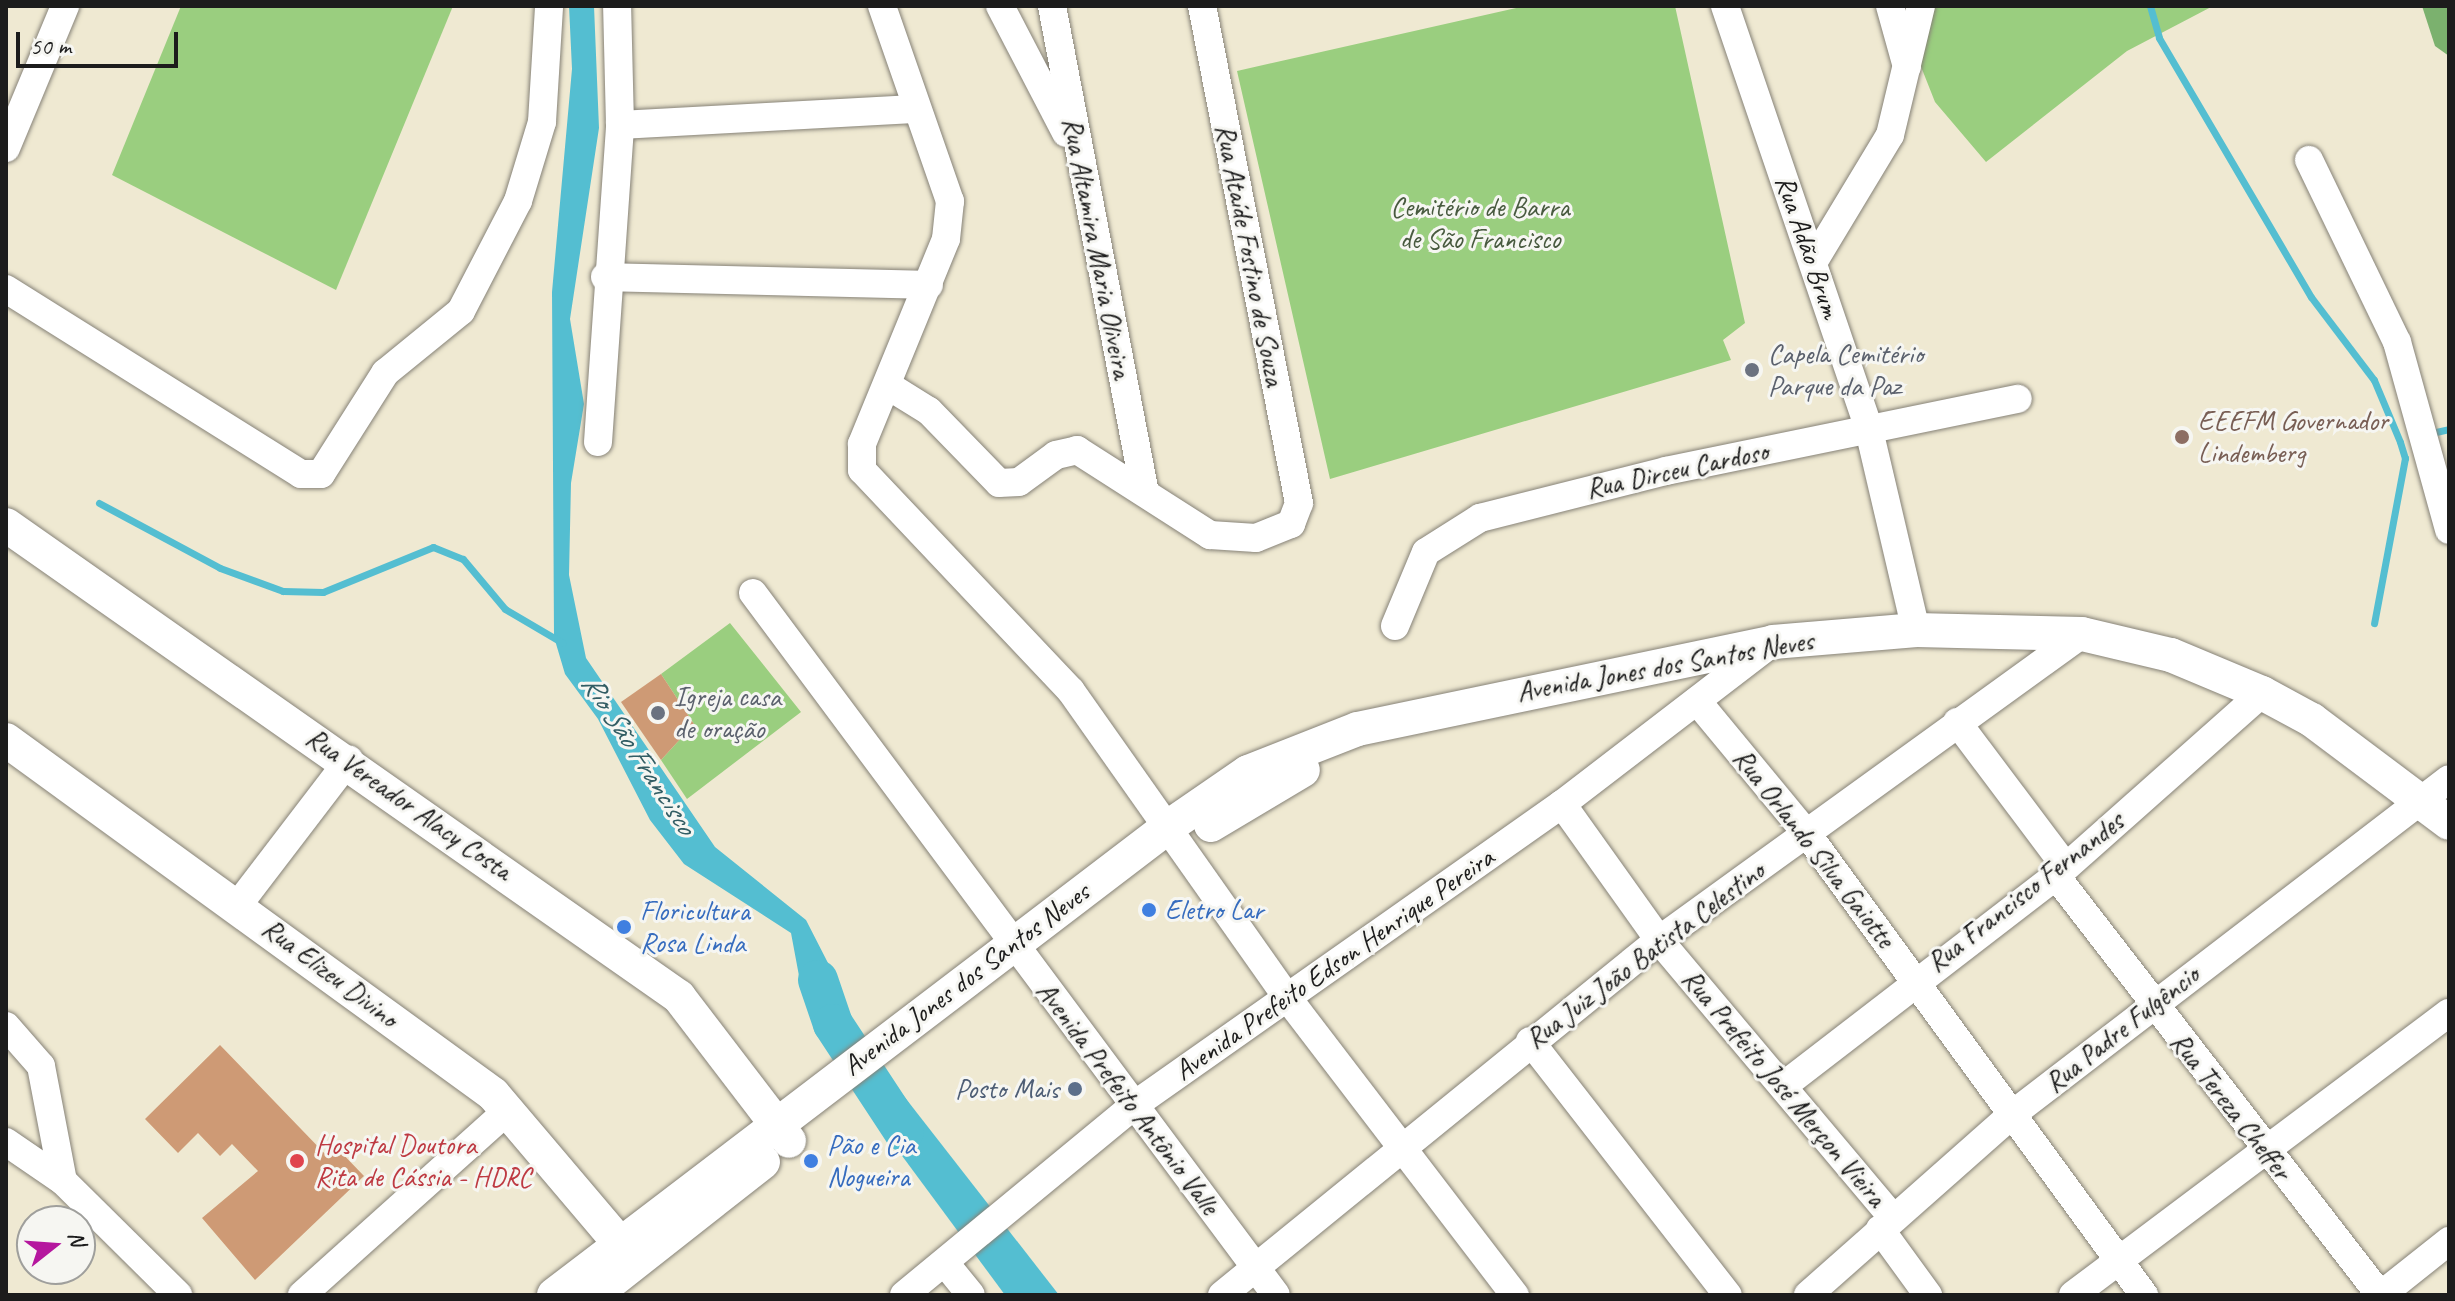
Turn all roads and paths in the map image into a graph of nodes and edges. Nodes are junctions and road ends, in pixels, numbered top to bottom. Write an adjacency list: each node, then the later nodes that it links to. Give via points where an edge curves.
1 (65, 6): 12 (street)
2 (549, 6): 21 (street, via 539,143 461,311 385,373 326,470 301,474)
3 (617, 6): 14 (street)
4 (882, 6): 13 (street)
5 (1000, 6): 16 (street)
6 (1052, 6): 16 (street, Rua Altamira Maria Oliveira)
7 (1202, 6): 26 (street, Rua Ataíde Fostino de Souza, via 1299,503 1285,529 1223,539)
8 (1725, 6): 18 (street, Rua Adão Brum)
9 (1890, 6): 11 (street)
10 (1921, 6): 11 (street)
11 (1909, 73): 18 (street, via 1890,135)
12 (16, 96): 15 (street)
13 (914, 109): 14 (street); 20 (street, via 950,201)
14 (620, 125): 19 (street)
15 (6, 148)
16 (1079, 158): 26 (street, Rua Altamira Maria Oliveira)
17 (2309, 160): 28 (street, via 2397,342)
18 (1814, 261): 24 (street, Rua Adão Brum)
19 (605, 277): 20 (street); 25 (street)
20 (929, 285): 22 (street)
21 (6, 289)
22 (887, 385): 26 (street, via 929,411 999,483 1019,482 1056,455 1077,450); 44 (street, via 860,452 867,479 1071,691)
23 (2018, 399): 24 (street, Rua Dirceu Cardoso)
24 (1869, 430): 30 (street, Rua Dirceu Cardoso, via 1480,518 1426,552); 31 (street, Rua Adão Brum)
25 (598, 442)
26 (1144, 490)
27 (6, 525): 38 (main road, Rua Vereador Alacy Costa)
28 (2449, 530)
29 (753, 593): 48 (street, Avenida Prefeito Antônio Valle)
30 (1395, 626)
31 (1916, 630): 32 (main road, Avenida Jones dos Santos Neves); 33 (main road, Avenida Jones dos Santos Neves)
32 (2082, 634): 34 (main road, Avenida Jones dos Santos Neves, via 2171,655); 36 (street, Rua Juiz João Batista Celestino)
33 (1773, 642): 35 (street, Avenida Prefeito Edson Henrique Pereira); 44 (main road, Avenida Jones dos Santos Neves, via 1407,718)
34 (2262, 693): 40 (main road, Avenida Jones dos Santos Neves); 45 (street, Rua Francisco Fernandes)
35 (1697, 701): 41 (street, Avenida Prefeito Edson Henrique Pereira); 43 (street, Rua Orlando Silva Gaiotte)
36 (1957, 722): 43 (street, Rua Juiz João Batista Celestino); 45 (street, Rua Tereza Cheffer)
37 (6, 740): 46 (main road, Rua Elizeu Divino)
38 (349, 760): 46 (street); 59 (main road, Rua Vereador Alacy Costa, via 679,997)
39 (2449, 779): 40 (street, Rua Padre Fulgêncio)
40 (2421, 799): 42 (main road, Avenida Jones dos Santos Neves); 51 (street, Rua Padre Fulgêncio)
41 (1562, 804): 47 (street, Rua Prefeito José Merçon Vieira); 50 (street, Avenida Prefeito Edson Henrique Pereira)
42 (2449, 823)
43 (1808, 835): 47 (street, Rua Juiz João Batista Celestino); 49 (street, Rua Orlando Silva Gaiotte)
44 (1174, 836): 48 (main road, Avenida Jones dos Santos Neves); 50 (street)
45 (2061, 872): 49 (street, Rua Francisco Fernandes); 51 (street, Rua Tereza Cheffer)
46 (238, 905): 57 (main road, Rua Elizeu Divino)
47 (1659, 940): 54 (street, Rua Juiz João Batista Celestino); 55 (street, Rua Prefeito José Merçon Vieira)
48 (1021, 953): 56 (street, Avenida Prefeito Antônio Valle); 59 (main road, Avenida Jones dos Santos Neves)
49 (1915, 978): 55 (street, Rua Francisco Fernandes); 58 (street, Rua Orlando Silva Gaiotte)
50 (1286, 996): 56 (street, Avenida Prefeito Edson Henrique Pereira); 61 (street)
51 (2152, 1005): 58 (street, Rua Padre Fulgêncio); 62 (street, Rua Tereza Cheffer)
52 (2449, 1013): 62 (street)
53 (6, 1026): 63 (street, via 41,1066)
54 (1530, 1041): 61 (street, Rua Juiz João Batista Celestino); 79 (street)
55 (1783, 1086): 64 (street, Rua Prefeito José Merçon Vieira)
56 (1133, 1106): 67 (street, Avenida Prefeito Edson Henrique Pereira); 69 (street, Avenida Prefeito Antônio Valle)
57 (509, 1109): 66 (main road, Rua Elizeu Divino); 71 (street)
58 (2014, 1113): 64 (street, Rua Padre Fulgêncio); 68 (street, Rua Orlando Silva Gaiotte)
59 (782, 1132): 66 (main road, Avenida Jones dos Santos Neves)
60 (6, 1142): 63 (street)
61 (1400, 1148): 69 (street, Rua Juiz João Batista Celestino); 78 (street)
62 (2270, 1154): 68 (street); 84 (street, Rua Tereza Cheffer)
63 (63, 1181): 70 (street)
64 (1886, 1223): 80 (street, Rua Padre Fulgêncio); 81 (street, Rua Prefeito José Merçon Vieira)
65 (2449, 1241): 84 (street)
66 (628, 1253): 72 (main road, Avenida Jones dos Santos Neves); 73 (main road, Avenida Jones dos Santos Neves)
67 (953, 1257): 74 (street, Avenida Prefeito Edson Henrique Pereira); 75 (street)
68 (2118, 1263): 82 (street); 83 (street, Rua Orlando Silva Gaiotte)
69 (1255, 1269): 76 (street, Rua Juiz João Batista Celestino); 77 (street, Avenida Prefeito Antônio Valle)
70 (178, 1295)
71 (302, 1295)
72 (554, 1295)
73 (594, 1295)
74 (904, 1295)
75 (971, 1295)
76 (1222, 1295)
77 (1276, 1295)
78 (1515, 1295)
79 (1728, 1295)
80 (1808, 1295)
81 (1928, 1295)
82 (2073, 1295)
83 (2144, 1295)
84 (2380, 1295)

